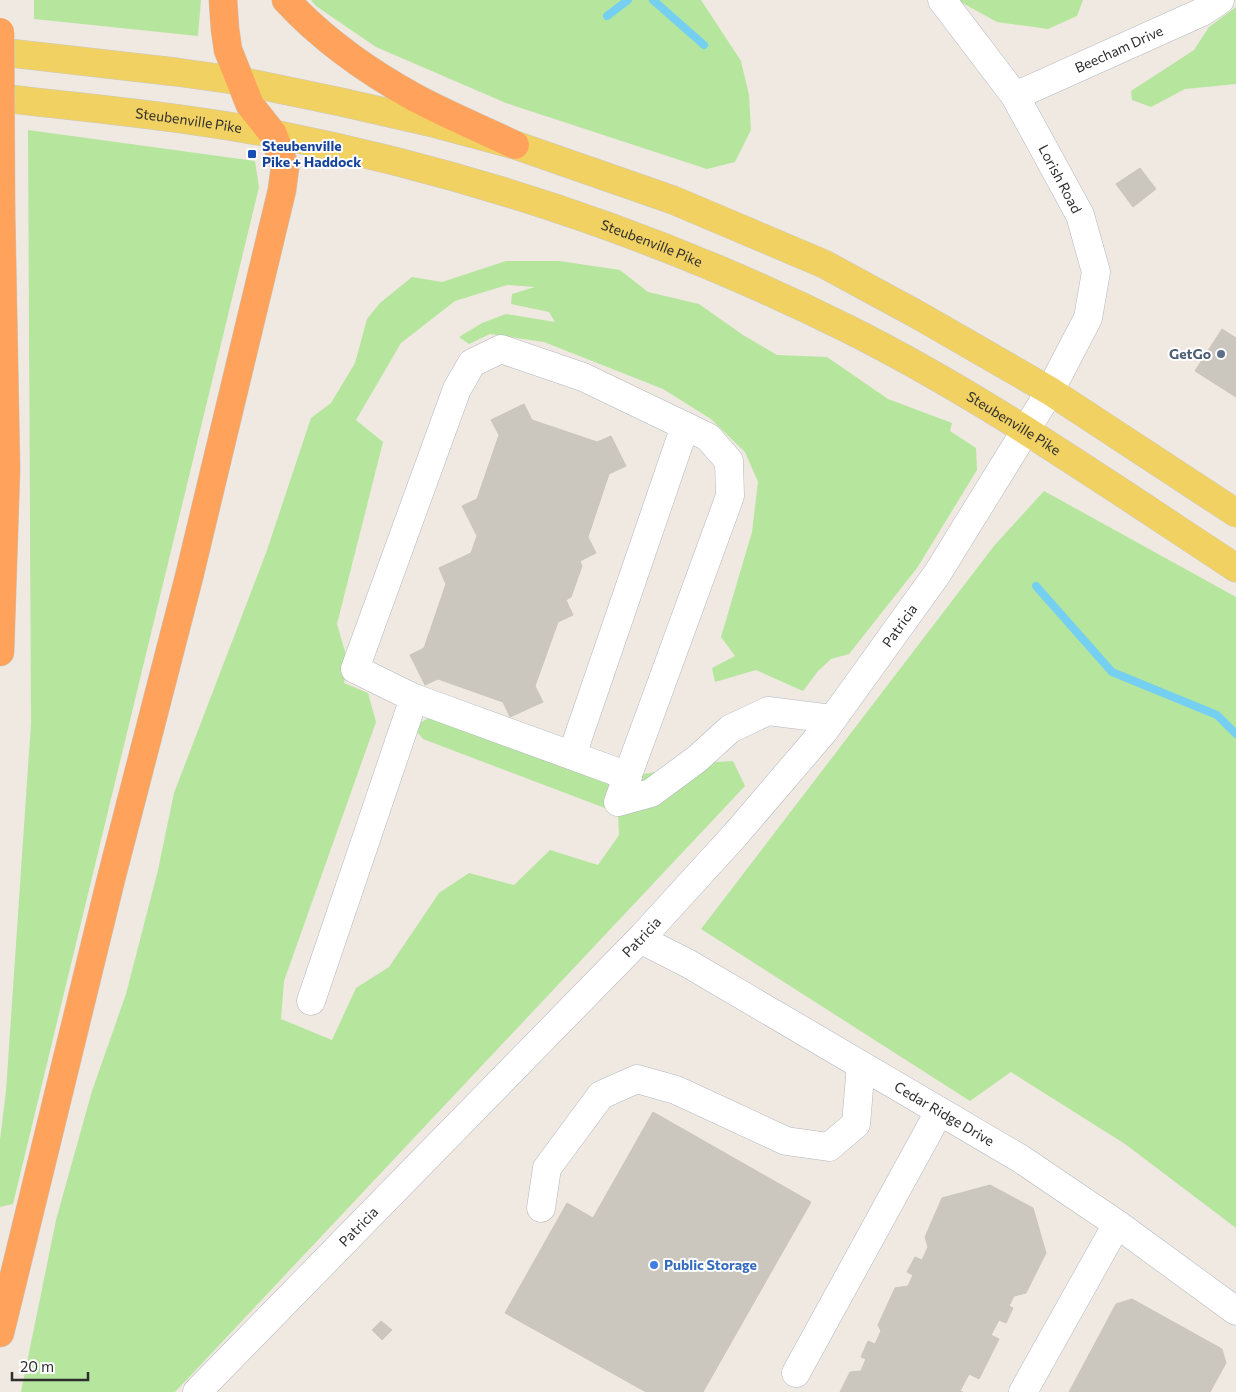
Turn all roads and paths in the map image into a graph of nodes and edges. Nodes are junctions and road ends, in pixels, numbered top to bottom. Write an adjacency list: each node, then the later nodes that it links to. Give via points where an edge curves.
1 (223, 0): 7 (highway, via 228,50)
2 (286, 0): 11 (highway, via 350,58 415,98)
3 (942, 0): 8 (street, Lorish Road)
4 (1220, 0): 8 (street, Beecham Drive, via 1202,12)
5 (0, 32): 12 (highway, bridge)
6 (0, 52): 7 (main road)
7 (240, 82): 10 (highway, via 250,105); 11 (main road, via 429,122)
8 (1015, 96): 13 (street, Lorish Road, via 1080,215 1096,272 1088,318)
9 (0, 98): 10 (main road, Steubenville Pike)
10 (273, 134): 15 (main road, Steubenville Pike, via 434,171 661,246 847,329); 30 (highway, via 285,167 282,190)
11 (515, 145): 13 (main road, via 673,200 824,264 927,319)
12 (1, 210): 18 (highway, via 6,470)
13 (1050, 391): 15 (street, Lorish Road); 16 (main road)
14 (685, 426): 19 (street, via 584,377 501,349 472,363 457,389 355,669); 21 (street); 22 (street, via 708,437 729,461 730,496)
15 (1025, 430): 17 (main road, Steubenville Pike); 20 (street, Patricia, via 937,574)
16 (1236, 513)
17 (1236, 568)
18 (0, 652)
19 (414, 698): 21 (street); 24 (street)
20 (832, 719): 22 (street, via 768,711 730,729 697,759 651,793 618,802); 23 (street, Patricia, via 736,834)
21 (572, 755): 22 (street)
22 (628, 776)
23 (640, 939): 25 (street, Cedar Ridge Drive, via 689,964); 32 (street, Patricia)
24 (311, 1001)
25 (861, 1066): 26 (street, Cedar Ridge Drive); 27 (street, via 856,1124 829,1146 786,1141 676,1090 637,1079 601,1095 547,1168)
26 (939, 1112): 28 (street, Cedar Ridge Drive, via 1021,1159); 31 (street)
27 (541, 1208)
28 (1117, 1224): 29 (street, Cedar Ridge Drive); 33 (street)
29 (1236, 1311)
30 (0, 1334)
31 (796, 1373)
32 (197, 1392)
33 (1023, 1392)

